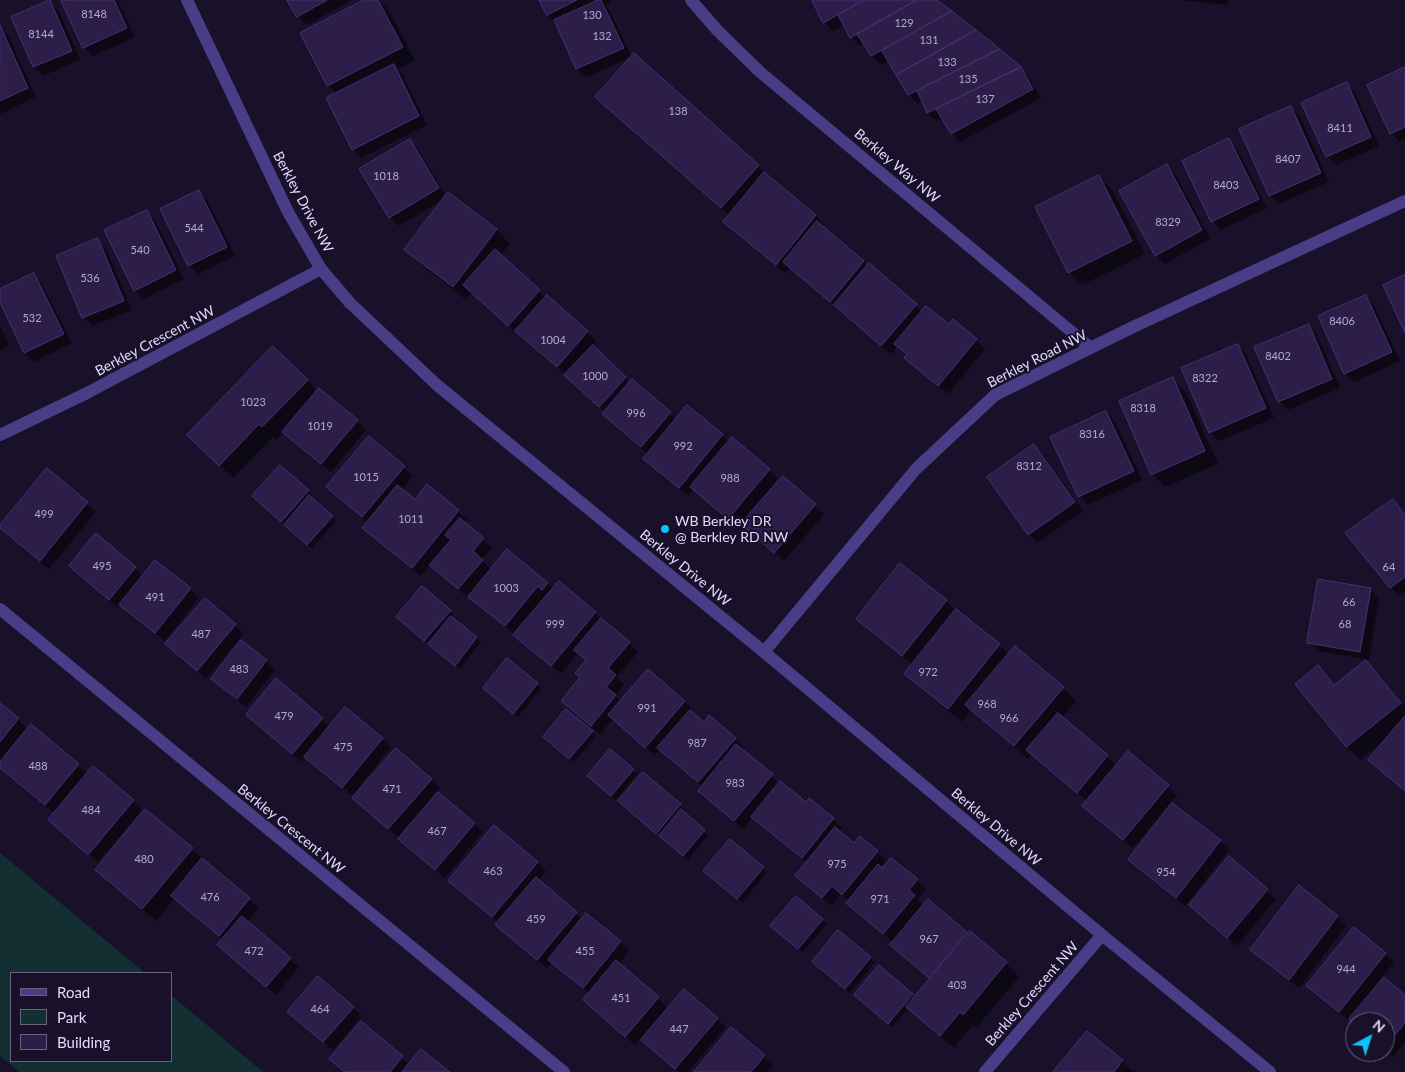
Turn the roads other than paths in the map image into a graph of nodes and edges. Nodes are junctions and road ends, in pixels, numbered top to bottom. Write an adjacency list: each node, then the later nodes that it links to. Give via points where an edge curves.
1 (187, 0): 4 (street, Berkley Drive NW, via 288,212)
2 (691, 0): 5 (street, Berkley Way NW, via 760,72)
3 (1405, 201): 5 (street, Berkley Road NW)
4 (321, 269): 6 (street, Berkley Crescent NW, via 88,393); 8 (street, Berkley Drive NW, via 350,303 437,386)
5 (1091, 348): 8 (street, Berkley Road NW, via 995,395 916,469)
6 (0, 435)
7 (0, 609): 10 (street, Berkley Crescent NW)
8 (764, 652): 9 (street, Berkley Drive NW)
9 (1102, 935): 11 (street, Berkley Crescent NW); 12 (street, Berkley Drive NW)
10 (564, 1072)
11 (985, 1072)
12 (1270, 1072)

